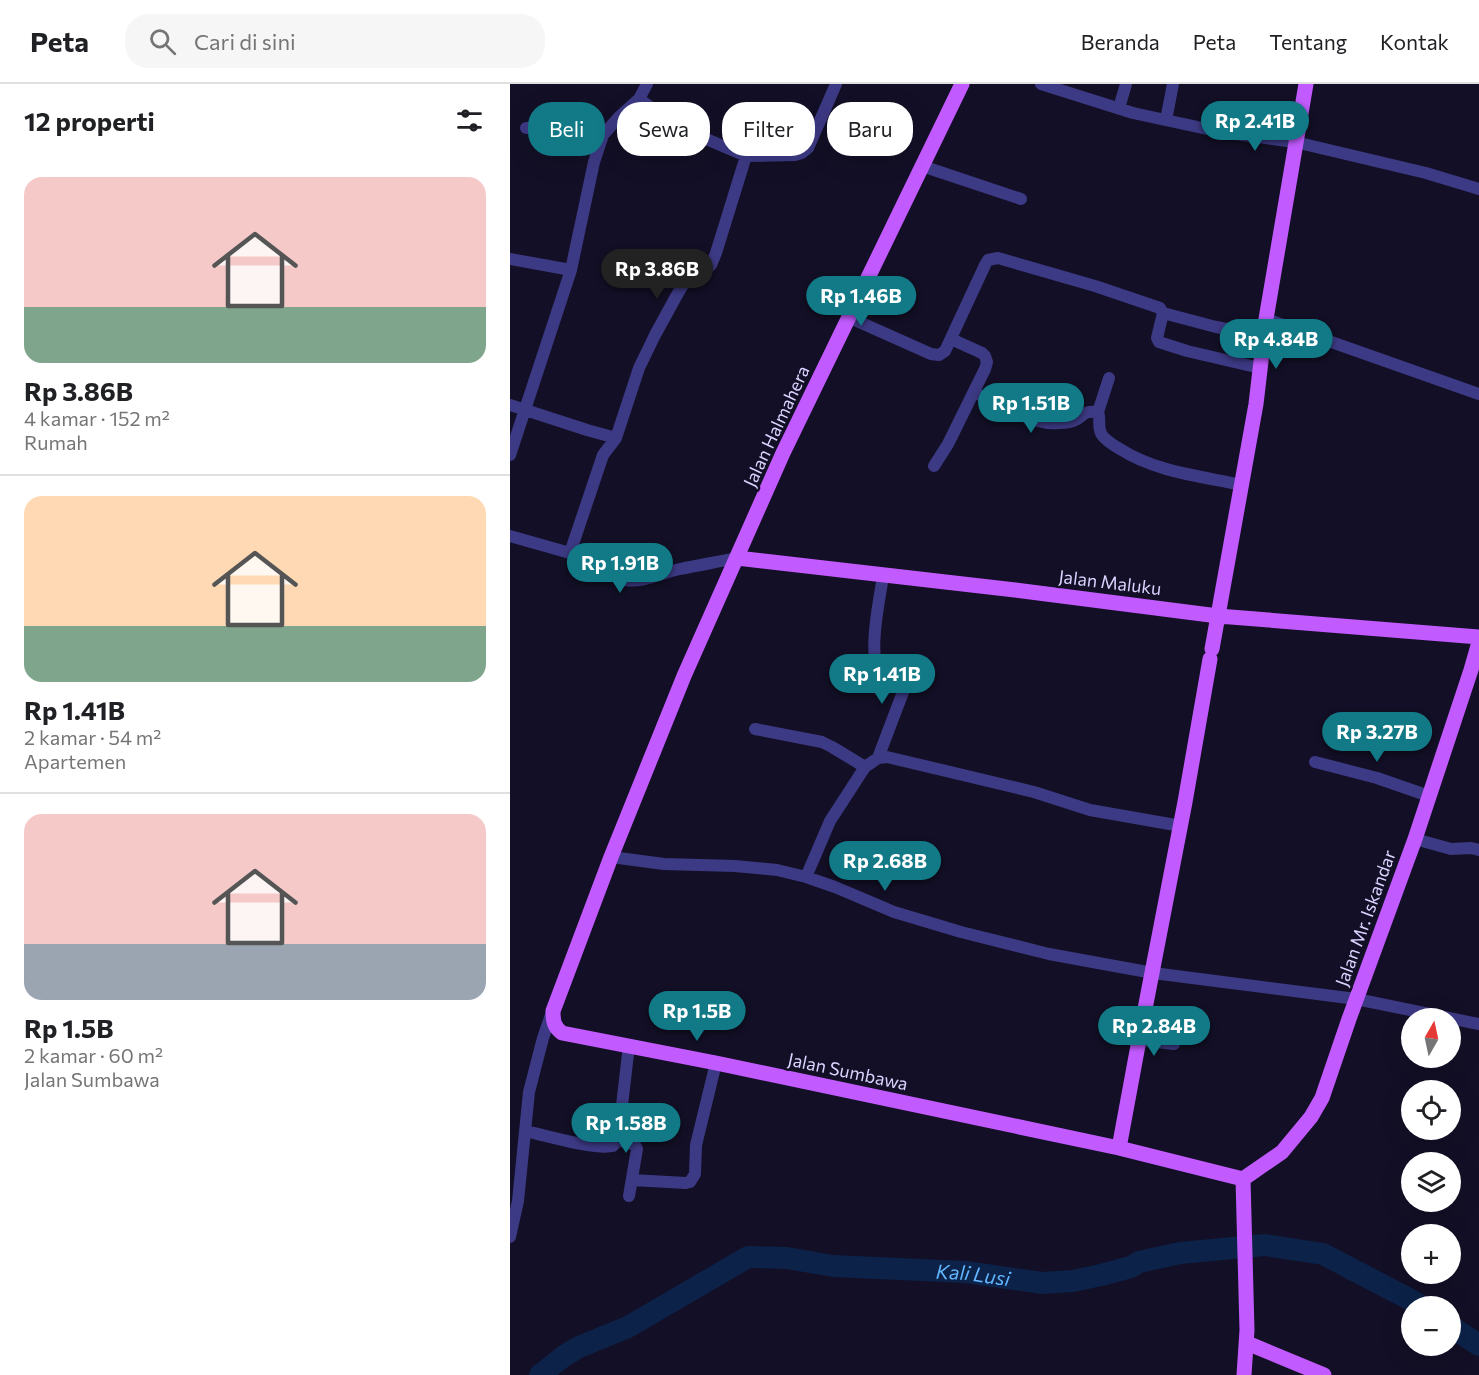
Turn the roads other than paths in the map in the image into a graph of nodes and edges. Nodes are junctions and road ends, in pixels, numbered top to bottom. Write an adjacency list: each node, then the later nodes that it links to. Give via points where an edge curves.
1 (647, 84): 8 (street)
2 (836, 84): 11 (street)
3 (962, 84): 17 (main road, Jalan Halmahera)
4 (1041, 84): 9 (street)
5 (1126, 84): 9 (street)
6 (1173, 84): 10 (street)
7 (1306, 84): 13 (main road)
8 (639, 99): 12 (street); 14 (street)
9 (1119, 108): 10 (street)
10 (1166, 120): 13 (street)
11 (815, 132)
12 (605, 133)
13 (1295, 142): 18 (street); 24 (main road)
14 (722, 146)
15 (596, 156): 21 (street)
16 (746, 156): 34 (street, via 711,265 686,280 661,324 639,368)
17 (922, 166): 19 (street); 23 (main road, Jalan Halmahera)
18 (1479, 189)
19 (1021, 199)
20 (510, 259): 21 (street)
21 (571, 270): 32 (street)
22 (1163, 313): 25 (street); 26 (street, via 1160,308 1095,286 993,258 984,266); 27 (street, via 1159,342)
23 (848, 317): 26 (street, via 935,355 945,351); 40 (main road, Jalan Halmahera)
24 (1266, 319): 25 (main road); 30 (street)
25 (1264, 336): 27 (main road)
26 (951, 339): 29 (street, via 986,356 985,369)
27 (1260, 368): 37 (main road)
28 (1109, 378): 33 (street)
29 (974, 392): 33 (street, via 1019,414 1056,424 1075,421 1088,411); 36 (street)
30 (1479, 394)
31 (510, 405): 32 (street)
32 (525, 409): 34 (street); 35 (street)
33 (1098, 412): 37 (street, via 1102,435 1134,458)
34 (616, 438): 39 (street, via 603,455)
35 (510, 455)
36 (934, 466)
37 (1242, 485): 42 (main road)
38 (510, 536): 39 (street)
39 (570, 553): 40 (street, via 632,581)
40 (737, 558): 41 (main road, Jalan Maluku); 55 (main road, via 684,675)
41 (883, 576): 42 (main road, Jalan Maluku); 46 (street, via 873,639 876,662 883,677)
42 (1218, 616): 43 (main road, Jalan Maluku); 52 (main road)
43 (1479, 637)
44 (1479, 642): 51 (main road, Jalan Mr. Iskandar)
45 (914, 663): 46 (street)
46 (905, 687): 48 (street)
47 (755, 729): 50 (street, via 822,742)
48 (878, 758): 50 (street); 52 (street, via 1034,792 1090,810)
49 (1315, 762): 51 (street)
50 (865, 767): 56 (street, via 830,821)
51 (1429, 796): 53 (main road, Jalan Mr. Iskandar)
52 (1181, 826): 57 (main road)
53 (1415, 839): 54 (street, via 1451,849); 58 (main road, Jalan Mr. Iskandar)
54 (1479, 850)
55 (611, 857): 56 (street, via 777,870); 59 (main road)
56 (806, 877): 57 (street, via 894,912 961,932 1049,954)
57 (1153, 973): 58 (street); 61 (main road)
58 (1356, 999): 60 (street); 69 (main road, Jalan Mr. Iskandar, via 1322,1098 1311,1117 1282,1152)
59 (553, 1011): 63 (main road, Jalan Sumbawa, via 554,1025 562,1033); 65 (street, via 529,1092)
60 (1479, 1024)
61 (1138, 1040): 62 (street); 67 (main road)
62 (1174, 1044)
63 (629, 1046): 64 (main road, Jalan Sumbawa); 66 (street)
64 (716, 1063): 67 (main road, Jalan Sumbawa); 70 (street, via 696,1145 695,1174 690,1182)
65 (525, 1131): 66 (street, via 604,1147 613,1146); 68 (street)
66 (618, 1140): 70 (street, via 637,1149)
67 (1119, 1148): 69 (main road, Jalan Sumbawa)
68 (515, 1175): 72 (street, via 518,1201)
69 (1243, 1179): 73 (main road)
70 (632, 1180): 71 (street)
71 (629, 1196)
72 (510, 1237)
73 (1247, 1337): 74 (main road); 75 (main road)
74 (1244, 1375)
75 (1324, 1375)

